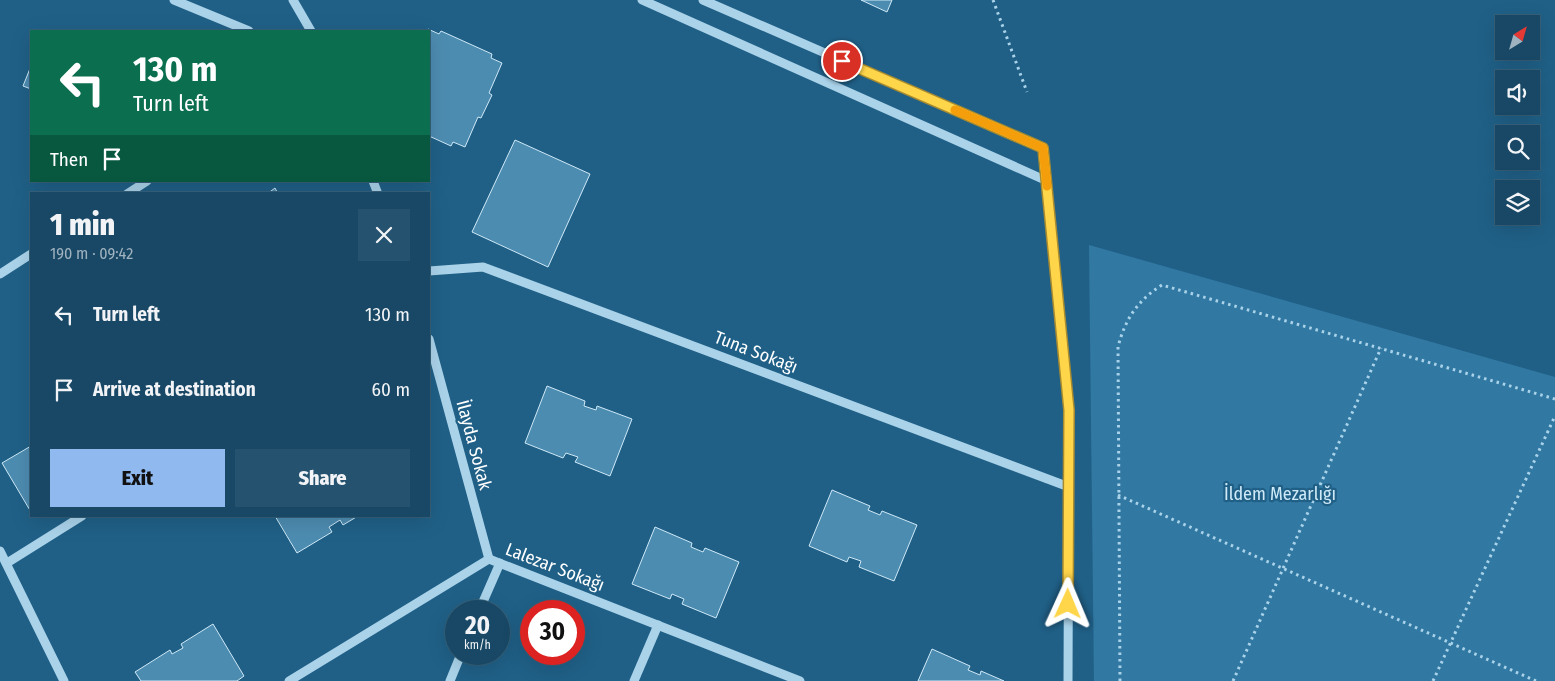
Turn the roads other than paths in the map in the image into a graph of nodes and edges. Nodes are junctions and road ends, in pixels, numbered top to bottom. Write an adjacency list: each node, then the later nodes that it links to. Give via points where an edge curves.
1 (174, 0): 5 (street)
2 (293, 0): 6 (street)
3 (642, 0): 7 (street)
4 (703, 0): 7 (street, via 1043,148)
5 (247, 30)
6 (309, 30)
7 (1046, 180): 14 (street, via 1069,410)
8 (145, 182): 9 (street)
9 (130, 192)
10 (30, 255): 12 (street)
11 (430, 271): 14 (street, Tuna Sokağı, via 483,267)
12 (0, 274)
13 (430, 343): 17 (street, İlayda Sokak)
14 (1070, 488): 28 (street)
15 (80, 517): 19 (street)
16 (0, 551): 19 (street)
17 (489, 559): 18 (street, Lalezar Sokağı); 24 (street, Lalezar Sokağı)
18 (500, 562): 20 (street); 21 (street, Lalezar Sokağı)
19 (7, 563): 23 (street)
20 (484, 600)
21 (658, 625): 26 (street); 27 (street, Lalezar Sokağı)
22 (457, 665): 25 (street)
23 (64, 681)
24 (289, 681)
25 (450, 681)
26 (634, 681)
27 (800, 681)
28 (1068, 681)

